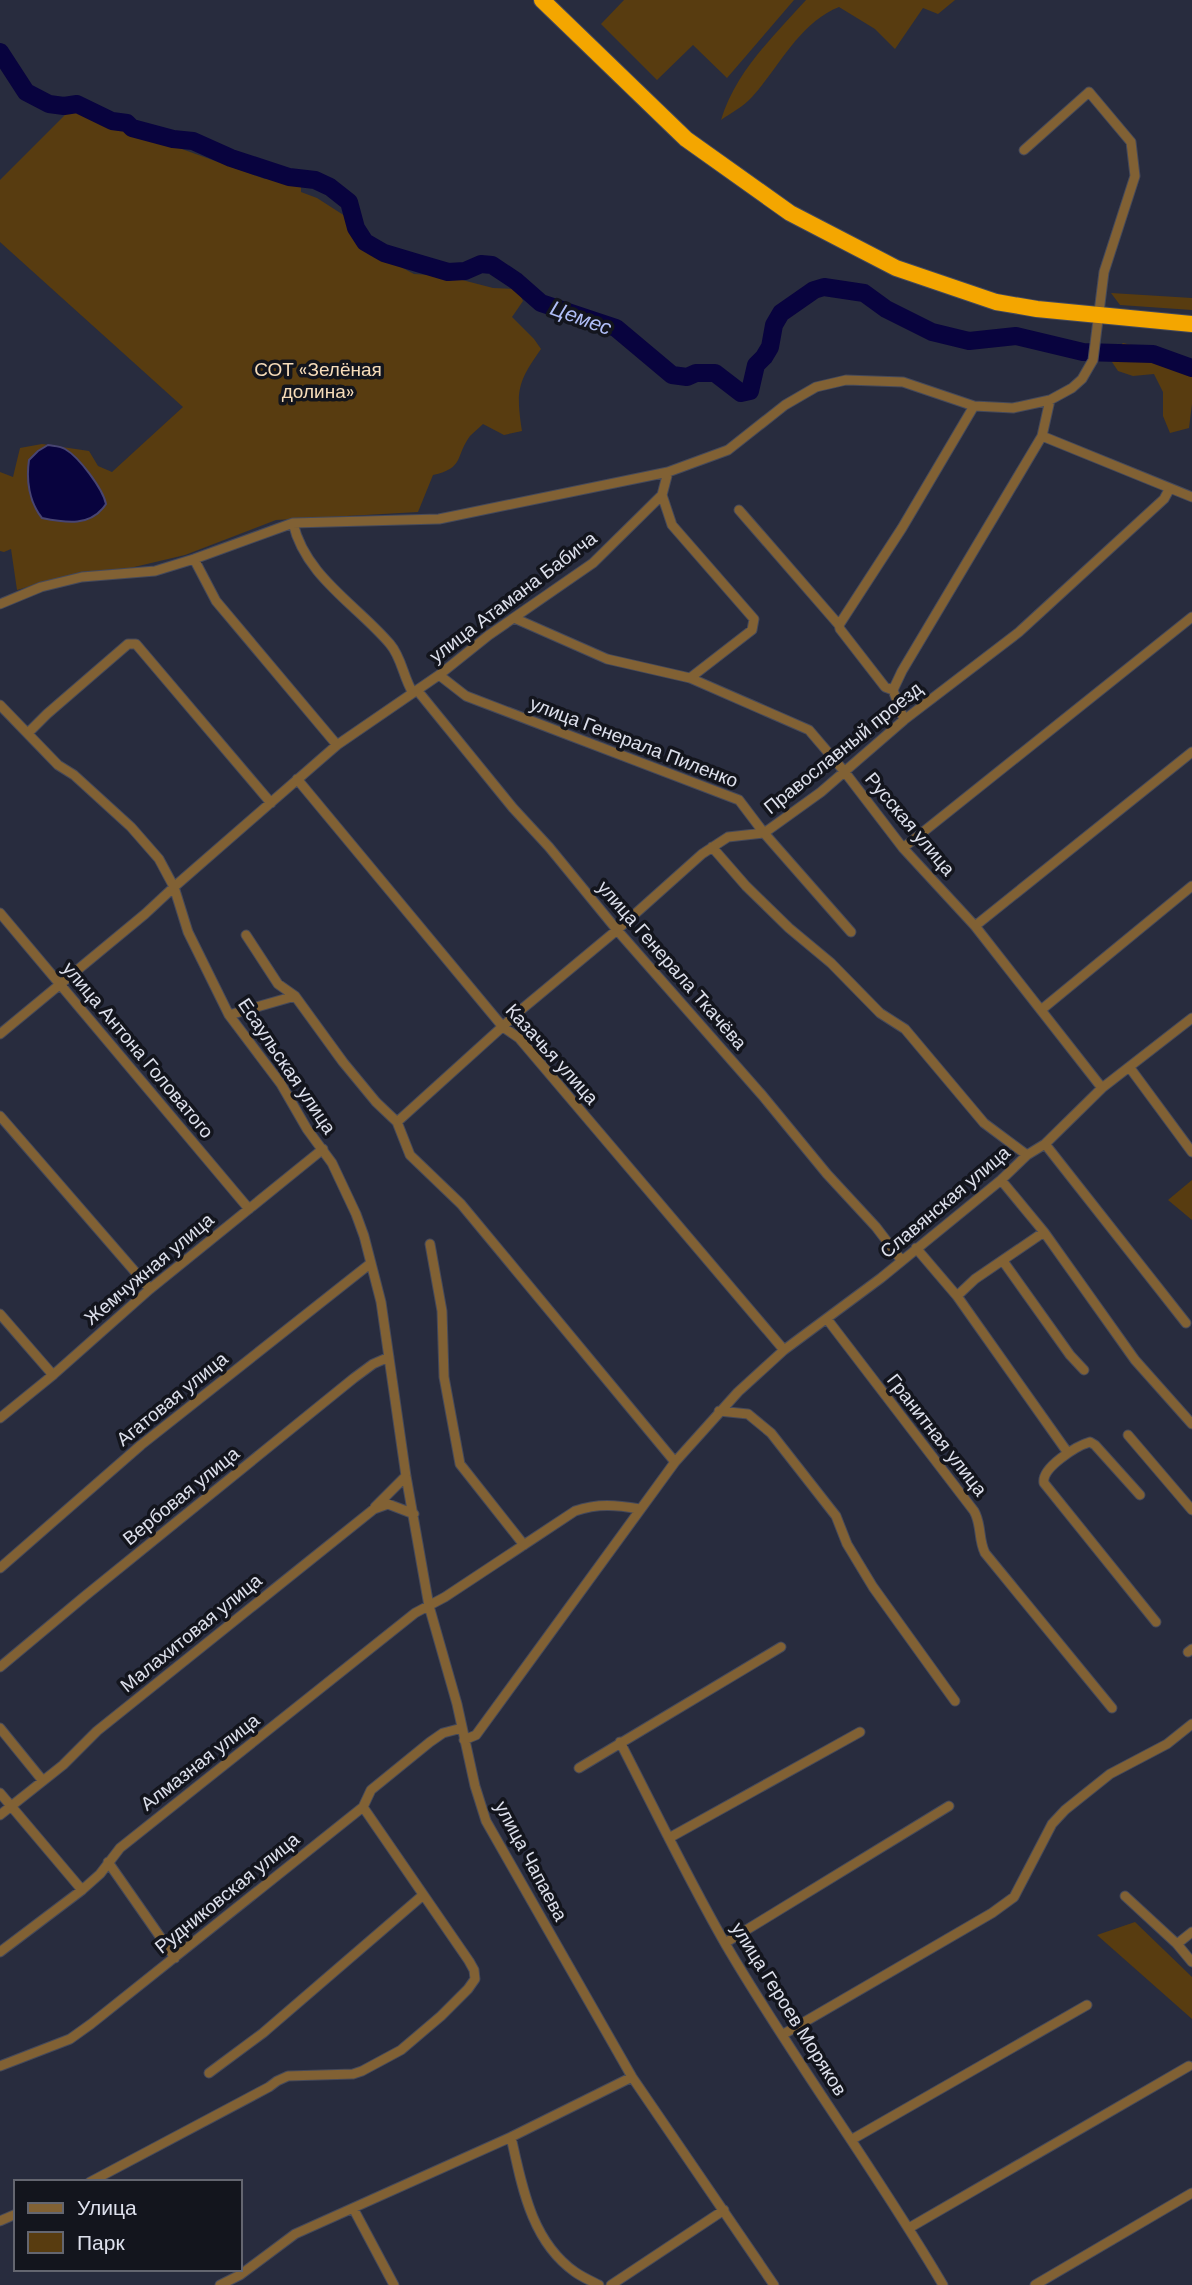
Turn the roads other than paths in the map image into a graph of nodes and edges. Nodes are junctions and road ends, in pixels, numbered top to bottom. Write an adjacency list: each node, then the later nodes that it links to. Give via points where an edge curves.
1 (542, 0): 3 (highway, via 686,139 790,213 896,268 960,291 1010,304)
2 (1024, 150): 3 (street, via 1089,92 1131,142 1135,176 1104,272)
3 (1100, 316): 4 (highway); 5 (street, via 1093,360 1082,379)
4 (1192, 324)
5 (1049, 400): 6 (street, via 1013,408); 7 (street)
6 (974, 406): 8 (street, via 903,382 846,380 816,387 785,405 728,450); 18 (street)
7 (1042, 436): 9 (street); 21 (street)
8 (668, 472): 10 (street); 13 (street, via 439,519)
9 (1170, 488): 11 (street); 24 (street, Православный проезд, via 1145,518 1019,632)
10 (662, 495): 17 (street, улица Атамана Бабича, via 593,563); 20 (street, via 672,525 754,619 751,629)
11 (1192, 497)
12 (739, 510): 18 (street)
13 (293, 523): 14 (street); 22 (street, улица Генерала Ткачёва, via 311,565 392,646 404,680)
14 (194, 559): 15 (street, via 155,571 82,577 40,587); 26 (street, via 216,601)
15 (0, 604)
16 (1192, 617): 33 (street)
17 (514, 618): 19 (street, улица Атамана Бабича); 20 (street, Русская улица, via 607,659)
18 (839, 625): 21 (street, via 885,687)
19 (439, 675): 22 (street, улица Атамана Бабича); 31 (street, улица Генерала Пиленко, via 466,696 739,800)
20 (690, 678): 28 (street, Русская улица, via 809,730)
21 (893, 690): 24 (street)
22 (415, 692): 26 (street, улица Атамана Бабича); 38 (street, улица Генерала Ткачёва)
23 (0, 705): 25 (street, Есаульская улица)
24 (904, 720): 28 (street, Православный проезд)
25 (28, 733): 30 (street, via 128,644 136,644); 34 (street, Есаульская улица, via 131,827 159,859)
26 (337, 745): 29 (street, улица Атамана Бабича)
27 (1192, 752): 37 (street)
28 (845, 771): 31 (street, Православный проезд); 33 (street, Русская улица)
29 (298, 779): 30 (street, улица Атамана Бабича); 46 (street, Казачья улица)
30 (271, 803): 34 (street, улица Атамана Бабича)
31 (764, 833): 32 (street, Православный проезд, via 728,837); 39 (street, улица Генерала Пиленко)
32 (712, 847): 38 (street, Православный проезд); 55 (street, via 789,928 880,1013 905,1029 984,1123)
33 (903, 848): 37 (street, Русская улица)
34 (174, 887): 41 (street, улица Атамана Бабича); 44 (street, Есаульская улица, via 188,932)
35 (1192, 887): 43 (street)
36 (0, 913): 41 (street, улица Антона Головатого)
37 (975, 926): 43 (street, Русская улица)
38 (617, 930): 46 (street, Православный проезд); 61 (street, улица Генерала Ткачёва)
39 (851, 932)
40 (246, 935): 42 (street, Есаульская улица, via 278,984)
41 (60, 984): 47 (street, улица Атамана Бабича); 57 (street, улица Антона Головатого)
42 (295, 996): 44 (street); 51 (street, Есаульская улица, via 349,1070)
43 (1041, 1010): 49 (street, Русская улица)
44 (229, 1016): 53 (street, Есаульская улица)
45 (1192, 1018): 48 (street, Славянская улица)
46 (503, 1027): 51 (street, Православный проезд); 69 (street, Казачья улица, via 519,1038)
47 (0, 1034)
48 (1130, 1068): 49 (street, Славянская улица); 54 (street)
49 (1102, 1088): 52 (street, Славянская улица)
50 (0, 1116): 64 (street)
51 (397, 1122): 78 (street, Есаульская улица, via 410,1155 461,1204)
52 (1045, 1144): 55 (street, Славянская улица); 68 (street)
53 (323, 1149): 57 (street, Жемчужная улица); 63 (street, Есаульская улица, via 356,1214)
54 (1192, 1152)
55 (1027, 1155): 56 (street, Славянская улица)
56 (1001, 1180): 58 (street); 60 (street, Славянская улица)
57 (249, 1209): 64 (street, Жемчужная улица)
58 (1044, 1232): 62 (street); 75 (street, via 1135,1360)
59 (430, 1244): 85 (street, via 442,1311 444,1377 460,1464)
60 (916, 1248): 61 (street, Славянская улица); 65 (street)
61 (902, 1261): 67 (street, Славянская улица)
62 (1003, 1261): 65 (street); 71 (street)
63 (371, 1263): 70 (street, Есаульская улица); 86 (street, Агатовая улица, via 141,1445)
64 (150, 1289): 72 (street, Жемчужная улица)
65 (957, 1296): 77 (street)
66 (0, 1314): 72 (street)
67 (827, 1319): 69 (street, Славянская улица); 92 (street, Гранитная улица, via 974,1511 985,1553)
68 (1186, 1323)
69 (784, 1350): 73 (street, Славянская улица)
70 (388, 1357): 79 (street, Есаульская улица); 90 (street, Вербовая улица, via 354,1378)
71 (1084, 1370)
72 (53, 1375): 74 (street, Жемчужная улица)
73 (719, 1411): 78 (street, Славянская улица); 91 (street, via 748,1414 771,1433 836,1516 873,1587)
74 (0, 1418)
75 (1192, 1424)
76 (1128, 1435): 83 (street)
77 (1068, 1453): 80 (street, via 1090,1442); 88 (street, via 1046,1472 1044,1483)
78 (675, 1462): 82 (street)
79 (406, 1476): 81 (street, Малахитовая улица); 84 (street, Есаульская улица)
80 (1140, 1495)
81 (374, 1509): 84 (street, via 388,1504); 100 (street, Малахитовая улица, via 97,1731)
82 (640, 1509): 85 (street, Алмазная улица, via 590,1505); 97 (street, via 477,1735)
83 (1192, 1510)
84 (414, 1514): 87 (street, Есаульская улица)
85 (524, 1545): 87 (street, Алмазная улица)
86 (0, 1568)
87 (429, 1606): 95 (street, улица Чапаева); 107 (street, Алмазная улица, via 142,1830)
88 (1156, 1622)
89 (781, 1647): 98 (street)
90 (0, 1667)
91 (955, 1701)
92 (1112, 1708)
93 (1192, 1724): 118 (street, via 1167,1744 1110,1774 1065,1810 1052,1824 1014,1897)
94 (0, 1728): 100 (street)
95 (462, 1728): 97 (street, улица Чапаева); 104 (street, Рудниковская улица, via 430,1742 371,1790)
96 (860, 1732): 106 (street)
97 (464, 1740): 122 (street, улица Чапаева, via 486,1821)
98 (621, 1742): 99 (street); 106 (street, улица Героев Моряков)
99 (579, 1768)
100 (43, 1780): 102 (street, Малахитовая улица)
101 (0, 1793): 102 (street)
102 (11, 1806): 105 (street, Малахитовая улица); 108 (street)
103 (949, 1806): 112 (street)
104 (363, 1807): 109 (street); 115 (street, Рудниковская улица)
105 (0, 1815)
106 (669, 1838): 112 (street, улица Героев Моряков)
107 (108, 1863): 108 (street, Алмазная улица); 115 (street)
108 (82, 1890): 114 (street, Алмазная улица)
109 (422, 1896): 121 (street, via 263,2033); 125 (street, via 474,1970 475,1979 468,1989 441,2016 401,2050 362,2071 343,2076 288,2076)
110 (1125, 1896): 113 (street)
111 (1192, 1932): 113 (street)
112 (725, 1943): 118 (street, улица Героев Моряков)
113 (1177, 1944): 116 (street)
114 (0, 1952)
115 (175, 1958): 119 (street, Рудниковская улица, via 70,2039)
116 (1192, 1962)
117 (1087, 2005): 124 (street)
118 (782, 2035): 124 (street, улица Героев Моряков)
119 (0, 2066)
120 (1189, 2066): 129 (street)
121 (209, 2073)
122 (632, 2077): 123 (street); 128 (street, улица Чапаева)
123 (511, 2137): 127 (street); 132 (street, via 536,2225 553,2251 575,2272)
124 (851, 2140): 129 (street, улица Героев Моряков)
125 (94, 2180)
126 (1192, 2193): 136 (street)
127 (353, 2208): 130 (street, via 295,2234); 131 (street)
128 (724, 2210): 133 (street); 134 (street, улица Чапаева)
129 (909, 2228): 135 (street, улица Героев Моряков)
130 (220, 2285)
131 (394, 2285)
132 (599, 2285)
133 (611, 2285)
134 (774, 2285)
135 (943, 2285)
136 (1035, 2285)

